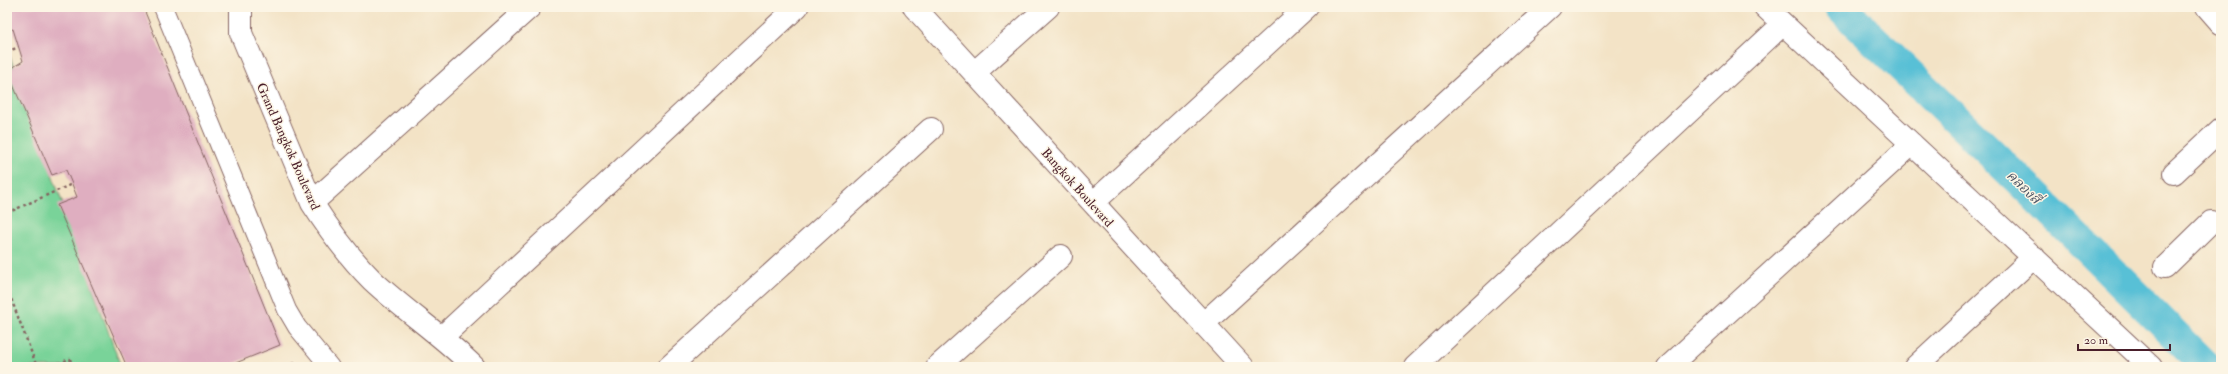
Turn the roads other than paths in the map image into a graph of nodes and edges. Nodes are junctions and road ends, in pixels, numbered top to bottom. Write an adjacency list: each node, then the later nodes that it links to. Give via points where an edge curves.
1 (163, 7): 26 (lane, via 287,310 297,327)
2 (241, 7): 18 (street, Grand Bangkok Boulevard, via 240,33)
3 (530, 7): 18 (street)
4 (797, 7): 25 (street)
5 (914, 7): 13 (street, Bangkok Boulevard)
6 (1048, 7): 13 (street)
7 (1307, 7): 19 (street)
8 (1550, 7): 24 (street)
9 (1764, 7): 12 (street)
10 (2207, 7): 11 (street)
11 (2221, 23)
12 (1783, 24): 16 (street); 31 (street)
13 (974, 73): 19 (street, Bangkok Boulevard)
14 (931, 129): 28 (street)
15 (2221, 129): 17 (street)
16 (1912, 144): 22 (street); 32 (street)
17 (2174, 172)
18 (312, 203): 25 (street, Grand Bangkok Boulevard, via 340,243 372,279)
19 (1093, 203): 24 (street, Bangkok Boulevard)
20 (2211, 222): 23 (street)
21 (1061, 256): 29 (street)
22 (2034, 257): 33 (street); 34 (street)
23 (2165, 266)
24 (1203, 324): 30 (street, Bangkok Boulevard)
25 (442, 337): 27 (street, Grand Bangkok Boulevard)
26 (330, 367)
27 (474, 367)
28 (668, 367)
29 (938, 367)
30 (1243, 367)
31 (1415, 367)
32 (1668, 367)
33 (1915, 367)
34 (2152, 367)

